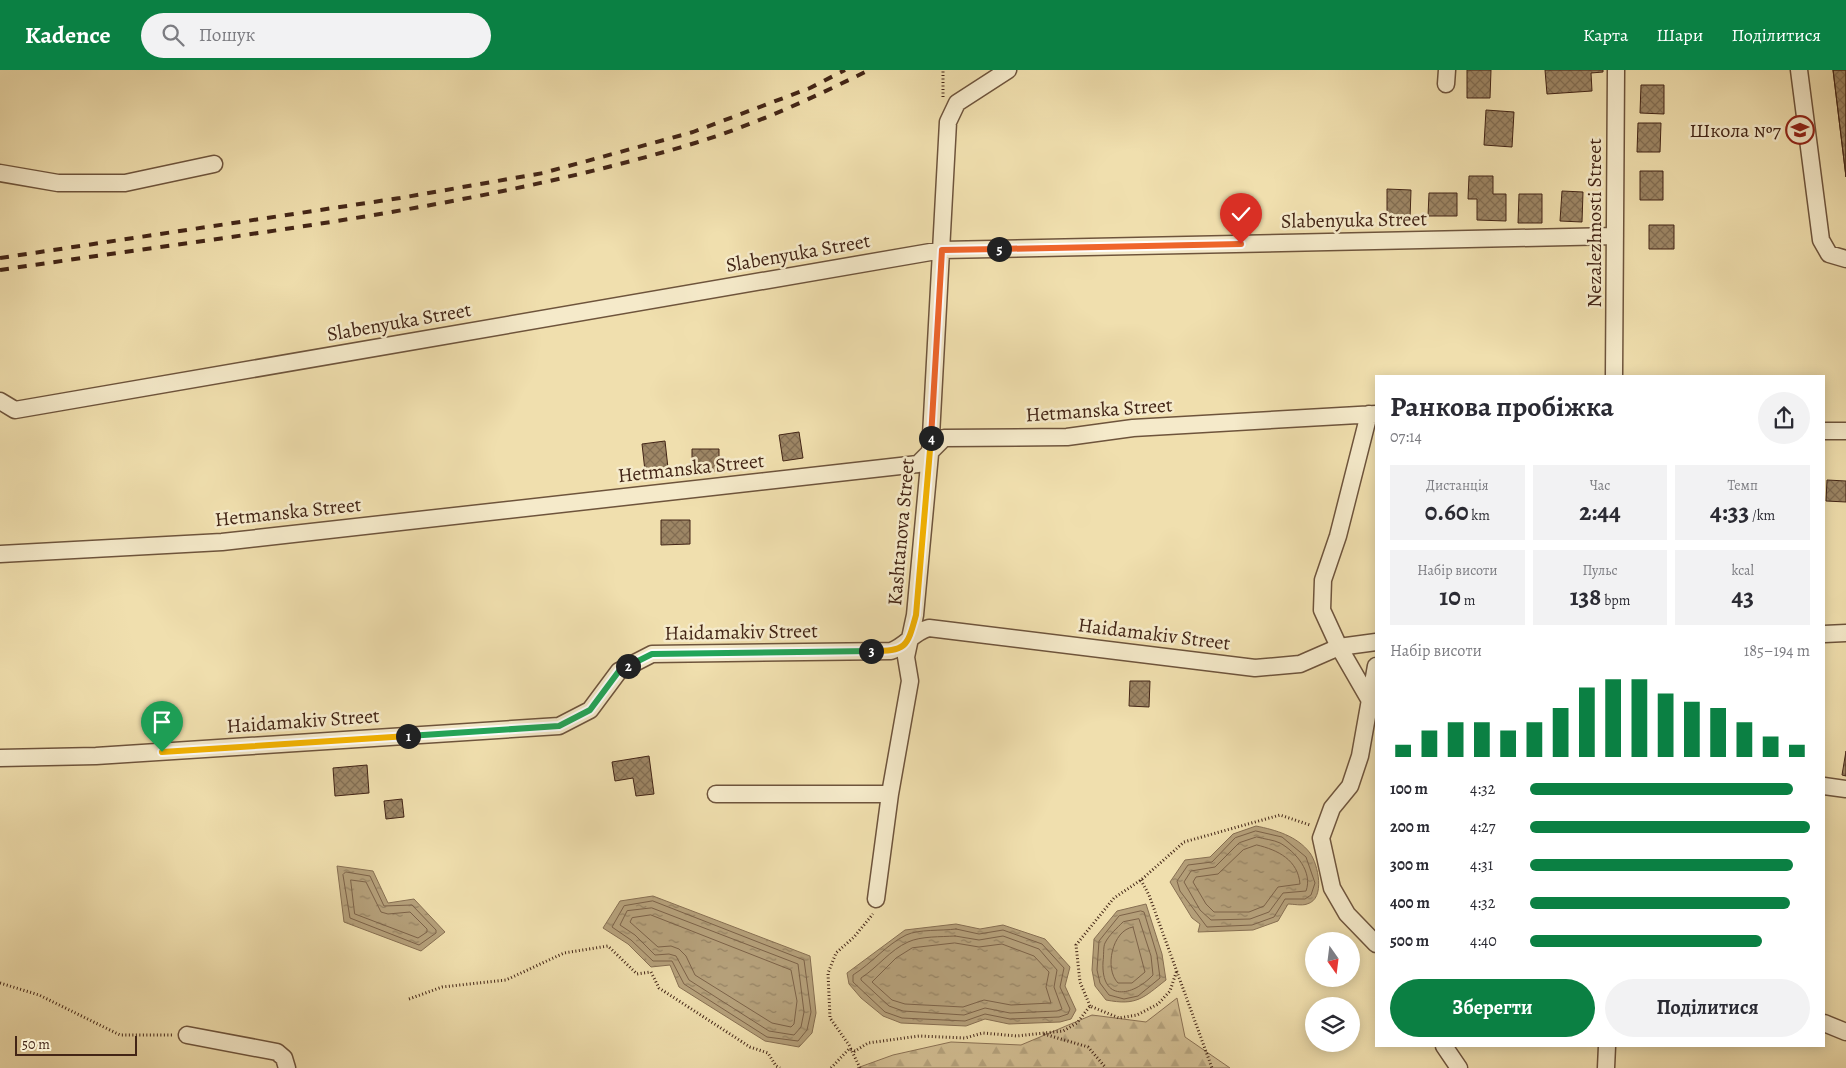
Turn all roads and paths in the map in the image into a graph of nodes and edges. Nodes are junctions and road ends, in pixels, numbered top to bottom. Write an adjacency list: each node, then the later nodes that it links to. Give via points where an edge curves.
1 (1008, 70): 7 (street, Kashtanova Street, via 957,103 948,122)
2 (1616, 70): 6 (street, Nezalezhnosti Street)
3 (1799, 70): 8 (street, via 1821,240 1829,254)
4 (214, 164): 5 (street, via 125,183 58,182)
5 (0, 173)
6 (1615, 236): 7 (street, Slabenyuka Street); 9 (street, Nezalezhnosti Street)
7 (942, 250): 10 (street, Slabenyuka Street, via 15,410); 14 (street, Kashtanova Street)
8 (1846, 259)
9 (1614, 375)
10 (0, 401)
11 (1373, 414): 14 (street, Hetmanska Street, via 1133,428 1067,437 944,438); 20 (street, via 1323,580 1322,610)
12 (1825, 431): 13 (street)
13 (1846, 431)
14 (930, 454): 15 (street, Hetmanska Street, via 918,464 232,541); 18 (street, Kashtanova Street, via 916,615)
15 (0, 554)
16 (1846, 633): 17 (street)
17 (1825, 634)
18 (909, 641): 20 (street, Haidamakiv Street, via 918,631 946,629 1254,668 1300,664); 23 (street, Haidamakiv Street, via 891,651 652,654 619,671 590,710 559,726 96,756); 27 (street, Kashtanova Street, via 906,657 910,681)
19 (1375, 642): 20 (street, Haidamakiv Street)
20 (1339, 647): 22 (street)
21 (1375, 671): 22 (street)
22 (1369, 699): 28 (street, via 1360,756 1350,786 1332,808)
23 (0, 758)
24 (1825, 786): 25 (street)
25 (1846, 789)
26 (716, 794): 27 (street)
27 (890, 794): 30 (street, Kashtanova Street)
28 (1322, 831): 29 (path, via 1280,815 1248,822 1184,842); 31 (street, via 1332,888 1347,914)
29 (1141, 880): 32 (path); 35 (path, via 1114,898 1076,945 1080,982)
30 (876, 899): 42 (path, via 873,915 836,953 828,973 830,1018)
31 (1375, 943)
32 (1177, 970): 35 (path, via 1170,990 1158,1004 1137,1014 1119,1018); 48 (path)
33 (0, 983): 39 (path, via 39,995 120,1035)
34 (409, 999): 44 (path, via 442,987 506,980 564,953 608,946 638,974 651,972 659,988 750,1047 768,1054)
35 (1090, 1006): 38 (path, via 1076,1023 1064,1031)
36 (1825, 1023): 37 (street)
37 (1846, 1032)
38 (1041, 1033): 42 (path, via 1016,1036 983,1032 965,1038 919,1036 882,1040 868,1043 855,1051); 47 (path, via 1088,1047)
39 (187, 1034): 43 (street, via 276,1052 284,1058)
40 (1445, 1047): 49 (street)
41 (1607, 1047): 50 (street)
42 (851, 1049): 45 (path); 46 (path)
43 (288, 1068)
44 (780, 1068)
45 (831, 1068)
46 (860, 1068)
47 (1106, 1068)
48 (1212, 1068)
49 (1459, 1068)
50 (1606, 1068)

